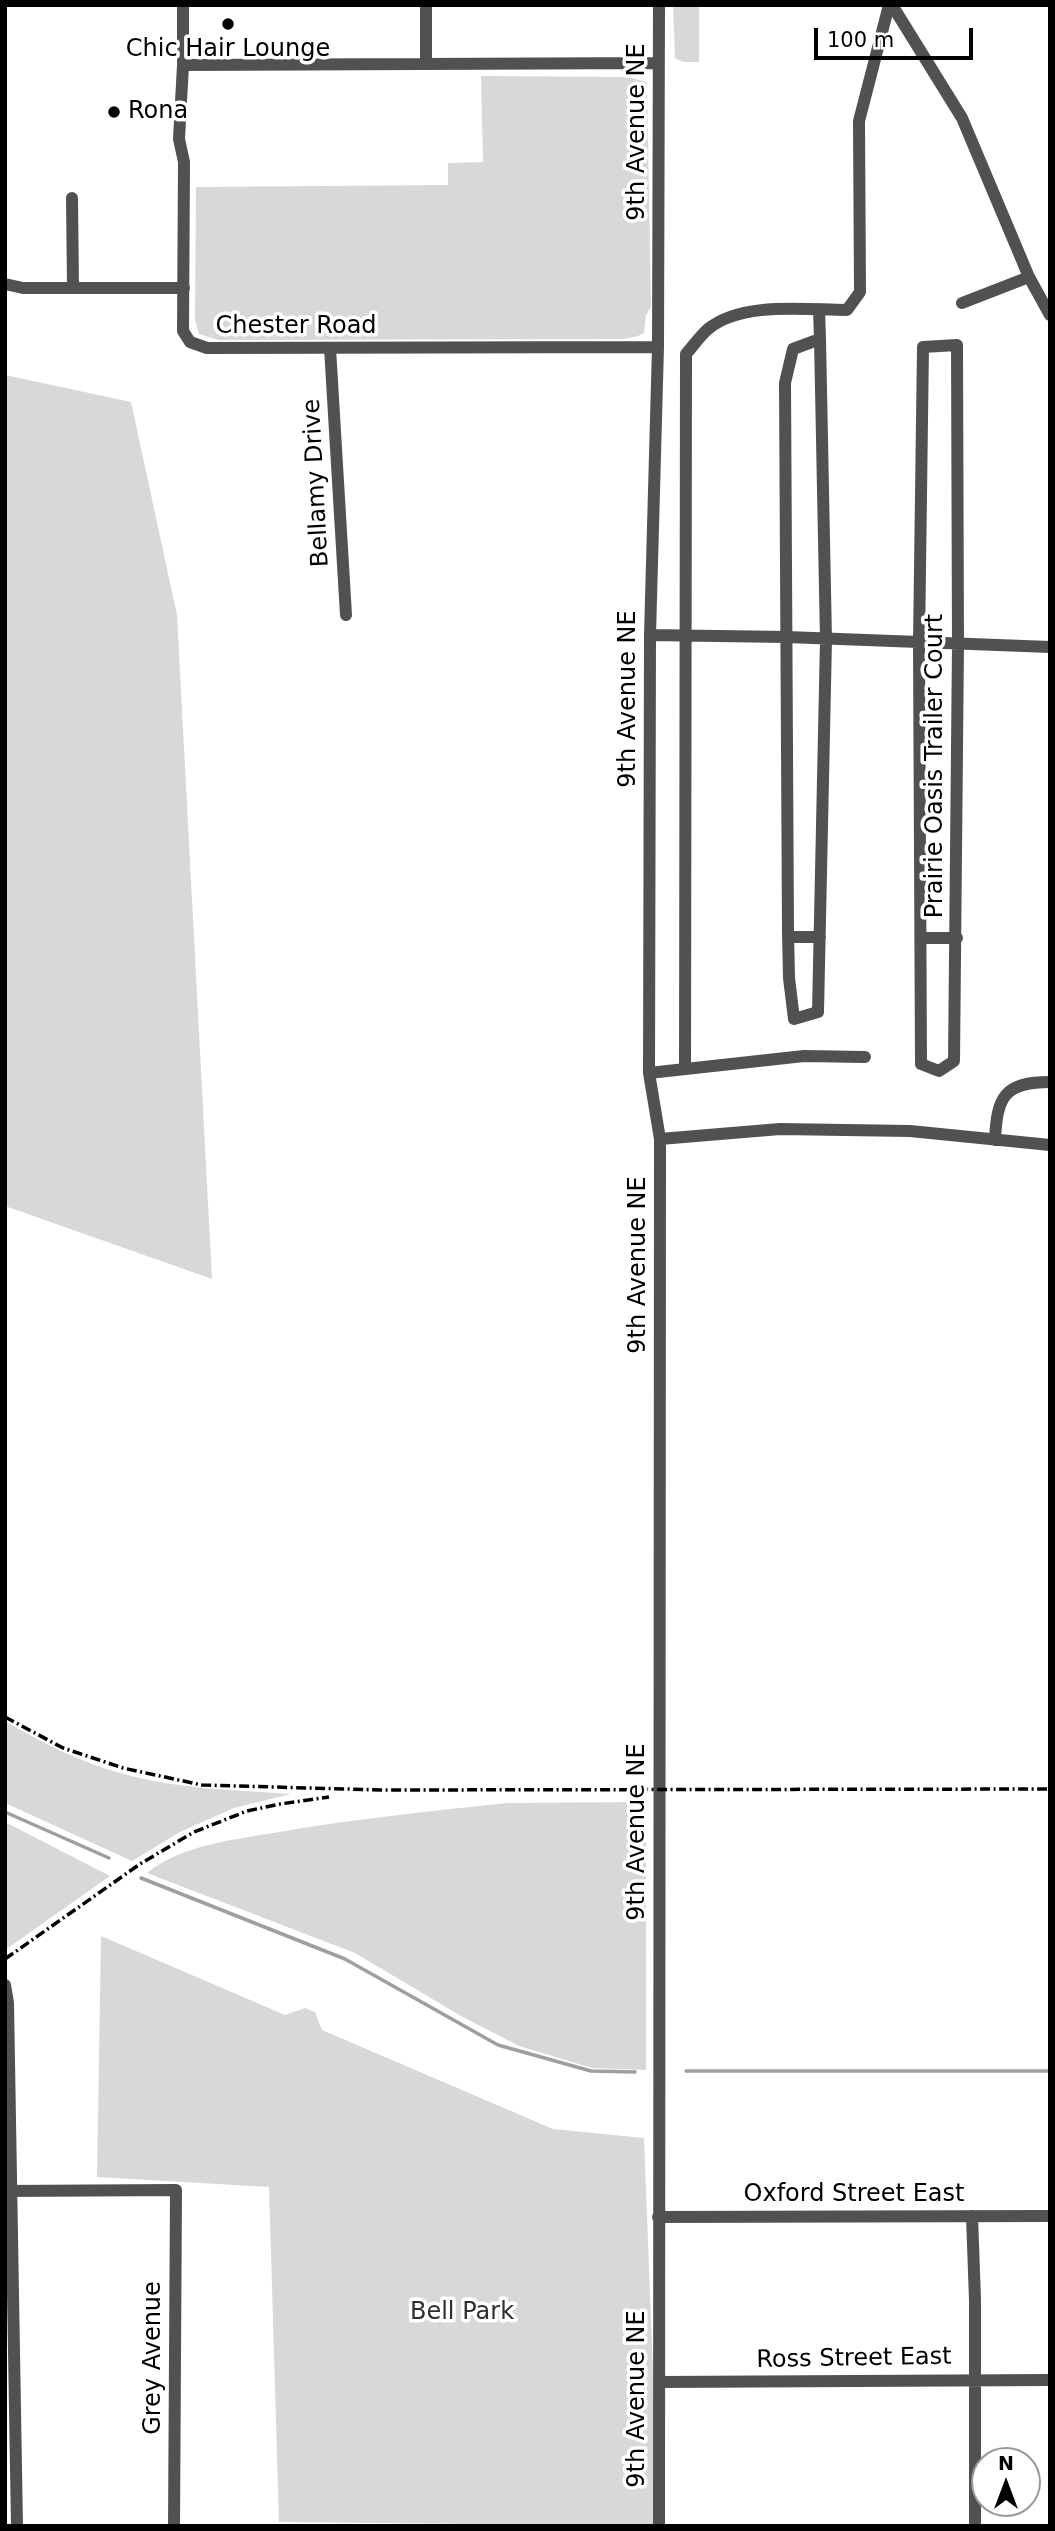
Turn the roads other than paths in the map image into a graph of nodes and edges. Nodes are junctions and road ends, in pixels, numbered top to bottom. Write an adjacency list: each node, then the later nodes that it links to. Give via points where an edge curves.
1 (183, 5): 7 (street, Chester Road)
2 (426, 5): 6 (street)
3 (659, 5): 5 (street, 9th Avenue NE)
4 (890, 5): 9 (street, via 962,118); 14 (street, via 859,121 860,292 847,310)
5 (659, 63): 6 (street); 17 (street, 9th Avenue NE)
6 (426, 64): 7 (street)
7 (183, 65): 12 (street, Chester Road, via 179,139 184,162)
8 (72, 198): 11 (street)
9 (1029, 277): 13 (street); 15 (street)
10 (5, 284): 11 (street)
11 (74, 288): 12 (street)
12 (184, 288): 18 (street, Chester Road, via 183,331 190,342 206,348)
13 (962, 303)
14 (819, 310): 16 (street); 21 (street, via 754,312 728,319 709,329 686,354)
15 (1050, 315)
16 (820, 339): 22 (street, via 793,349 785,383); 23 (street)
17 (659, 346): 18 (street, Chester Road); 20 (street, 9th Avenue NE)
18 (330, 348): 19 (street, Bellamy Drive)
19 (346, 615)
20 (650, 635): 21 (street); 33 (street, 9th Avenue NE)
21 (686, 635): 22 (street); 32 (street)
22 (787, 636): 23 (street); 27 (street)
23 (826, 640): 24 (street); 28 (street)
24 (919, 643): 25 (street); 25 (street, Prairie Oasis Trailer Court, via 923,346 957,345); 29 (street, Prairie Oasis Trailer Court)
25 (958, 644): 26 (street); 30 (street, Prairie Oasis Trailer Court)
26 (1050, 647)
27 (789, 937): 28 (street); 28 (street, via 794,1019 818,1012)
28 (820, 937)
29 (922, 938): 30 (street); 30 (street, Prairie Oasis Trailer Court, via 921,1064 939,1070 954,1061)
30 (957, 938)
31 (866, 1057): 32 (street, via 804,1056)
32 (685, 1068): 33 (street)
33 (649, 1073): 35 (street, 9th Avenue NE)
34 (1050, 1083): 36 (street, via 1025,1082 1006,1095 997,1110)
35 (660, 1139): 36 (street, via 780,1129 910,1131); 42 (street, 9th Avenue NE)
36 (995, 1140): 37 (street)
37 (1050, 1145)
38 (5, 1986): 39 (street)
39 (9, 2190): 46 (street); 47 (street, Grey Avenue, via 176,2190)
40 (972, 2216): 41 (street, Oxford Street East); 42 (street, Oxford Street East); 43 (street)
41 (1050, 2216)
42 (658, 2217): 45 (street, 9th Avenue NE)
43 (976, 2379): 44 (street, Ross Street East); 45 (street, Ross Street East); 49 (street)
44 (1050, 2379)
45 (660, 2382): 48 (street, 9th Avenue NE)
46 (17, 2526)
47 (174, 2526)
48 (659, 2526)
49 (975, 2526)

